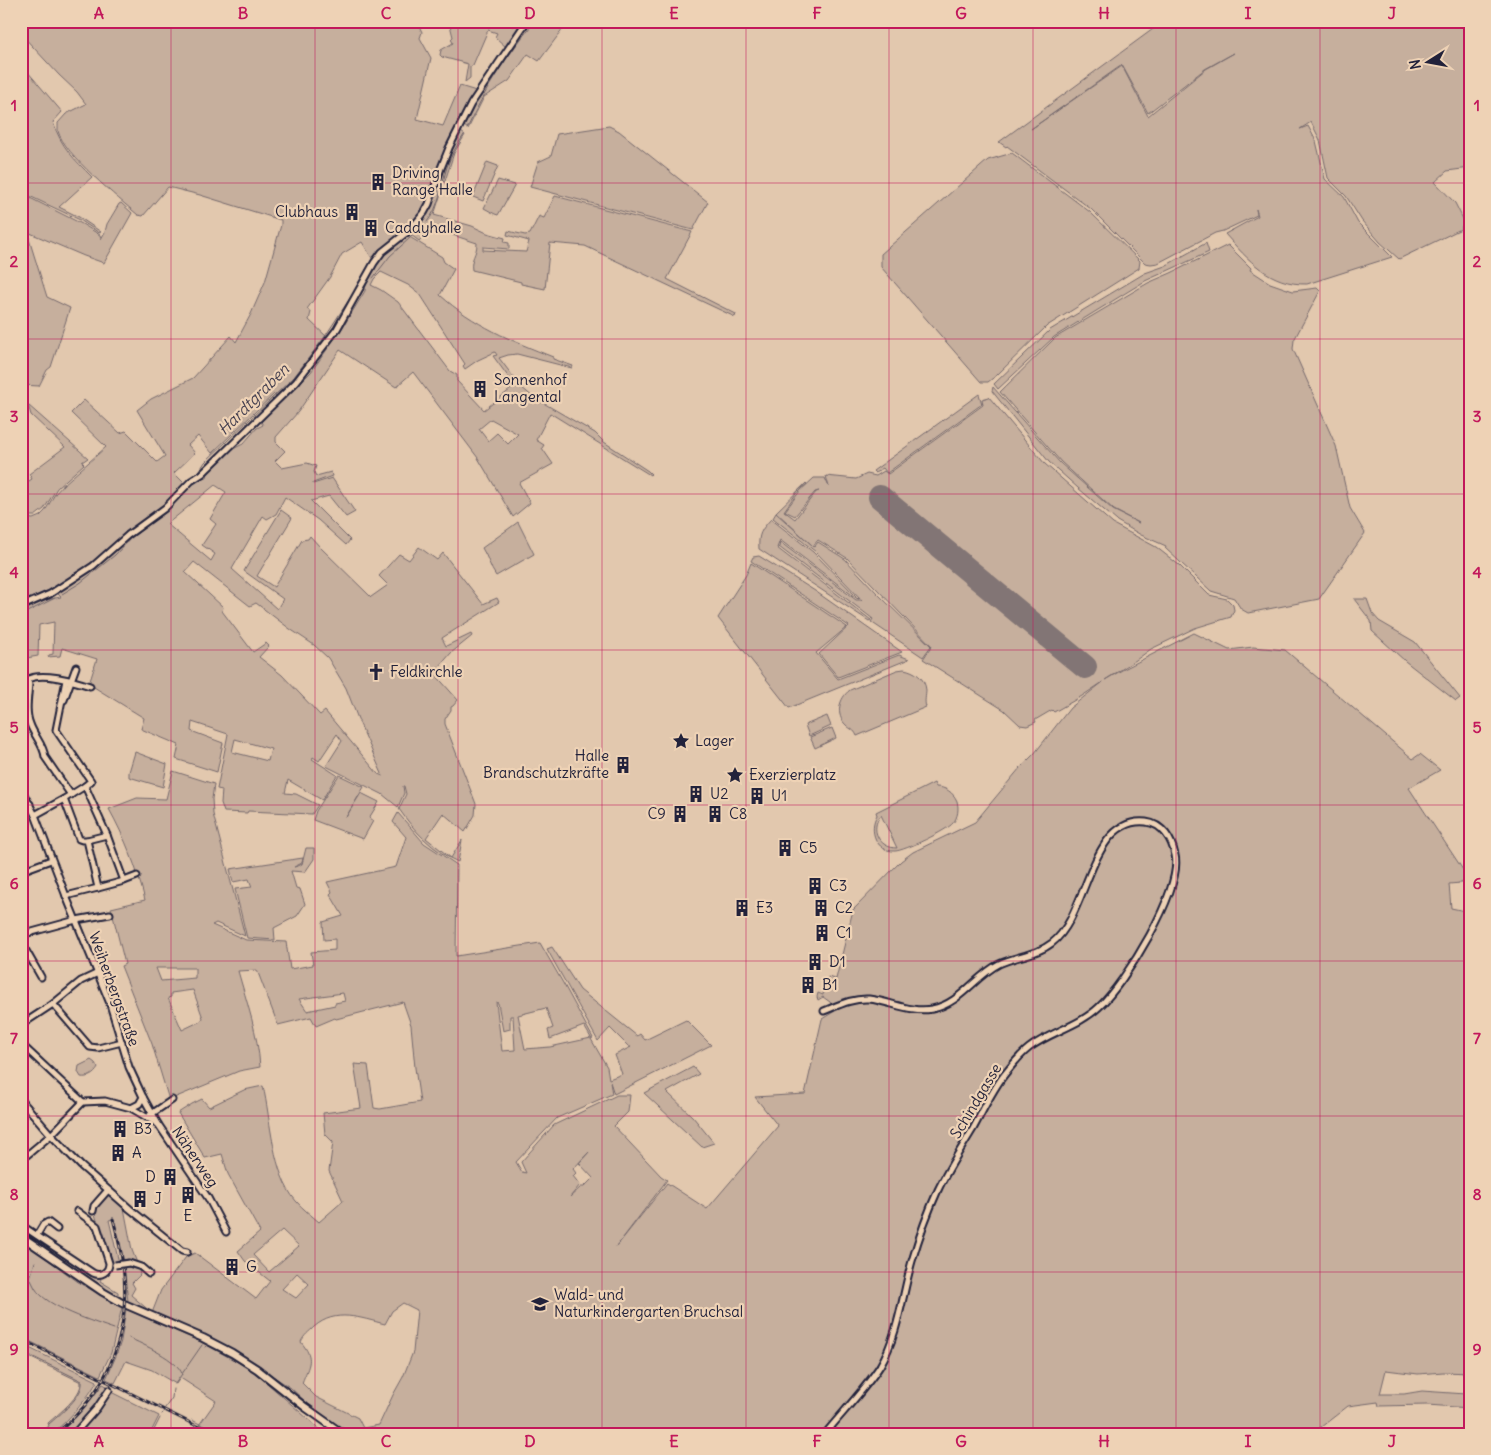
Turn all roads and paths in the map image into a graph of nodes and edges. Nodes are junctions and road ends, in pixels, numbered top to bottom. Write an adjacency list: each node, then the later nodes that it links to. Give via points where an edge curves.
1 (527, 21): 2 (street, via 471,104 440,168 424,213 411,229 382,252 337,329 296,382 165,508 93,566 50,594)
2 (21, 608)
3 (76, 667): 5 (street)
4 (24, 679): 5 (street, via 32,676); 9 (street, via 29,684 27,712 30,724 45,757)
5 (69, 680): 6 (street); 7 (street, via 56,730 91,781)
6 (90, 686)
7 (84, 786): 9 (street); 14 (street)
8 (21, 789): 11 (street, Weiherbergstraße)
9 (71, 795): 10 (street)
10 (64, 799): 13 (street); 15 (street, via 79,839)
11 (30, 804): 12 (street); 13 (street, Weiherbergstraße)
12 (21, 811)
13 (35, 815): 16 (street, Weiherbergstraße)
14 (106, 835): 15 (street); 19 (street)
15 (87, 840): 20 (street)
16 (51, 860): 17 (street); 21 (street, Weiherbergstraße)
17 (21, 871)
18 (137, 876): 19 (street)
19 (124, 881): 20 (street)
20 (98, 888): 21 (street)
21 (66, 896): 23 (street, Weiherbergstraße)
22 (110, 914): 23 (street)
23 (76, 920): 24 (street); 26 (street, Weiherbergstraße)
24 (21, 935)
25 (21, 942): 27 (street)
26 (98, 973): 28 (street, via 81,981); 31 (street, Weiherbergstraße)
27 (41, 977)
28 (53, 1004): 30 (street); 31 (street, via 90,1047)
29 (824, 1011): 57 (street, Schindgasse, via 858,999 921,1010 943,1005 997,965 1044,948 1058,938 1070,921 1102,848 1121,827 1137,822 1152,823 1171,840 1176,859 1172,885 1138,957 1098,1009 1029,1048 1000,1081 938,1190 912,1262 899,1320 880,1366)
30 (22, 1023)
31 (122, 1042): 33 (street, Weiherbergstraße)
32 (21, 1044): 36 (street)
33 (142, 1097): 37 (street, via 139,1104); 38 (street, Weiherbergstraße)
34 (21, 1100): 41 (street)
35 (172, 1100): 38 (street)
36 (82, 1102): 37 (street, Näherweg, via 105,1101); 41 (street)
37 (131, 1108): 39 (street, Näherweg)
38 (151, 1114): 39 (street); 40 (street, Weiherbergstraße)
39 (146, 1118): 40 (street, Näherweg)
40 (158, 1124): 48 (street, Näherweg, via 208,1198)
41 (51, 1135): 42 (street); 43 (street)
42 (22, 1158)
43 (108, 1190): 45 (street); 51 (street)
44 (77, 1211): 52 (street, via 97,1226)
45 (93, 1211)
46 (21, 1224): 49 (street)
47 (57, 1229): 49 (street, via 46,1223)
48 (226, 1232)
49 (37, 1235): 52 (street, via 93,1273 102,1274)
50 (21, 1236): 56 (main road, via 122,1303 232,1353)
51 (187, 1252)
52 (112, 1266): 53 (street, bridge, via 129,1262)
53 (149, 1274)
54 (109, 1390): 55 (street, via 94,1413)
55 (74, 1434)
56 (343, 1434)
57 (825, 1434)

